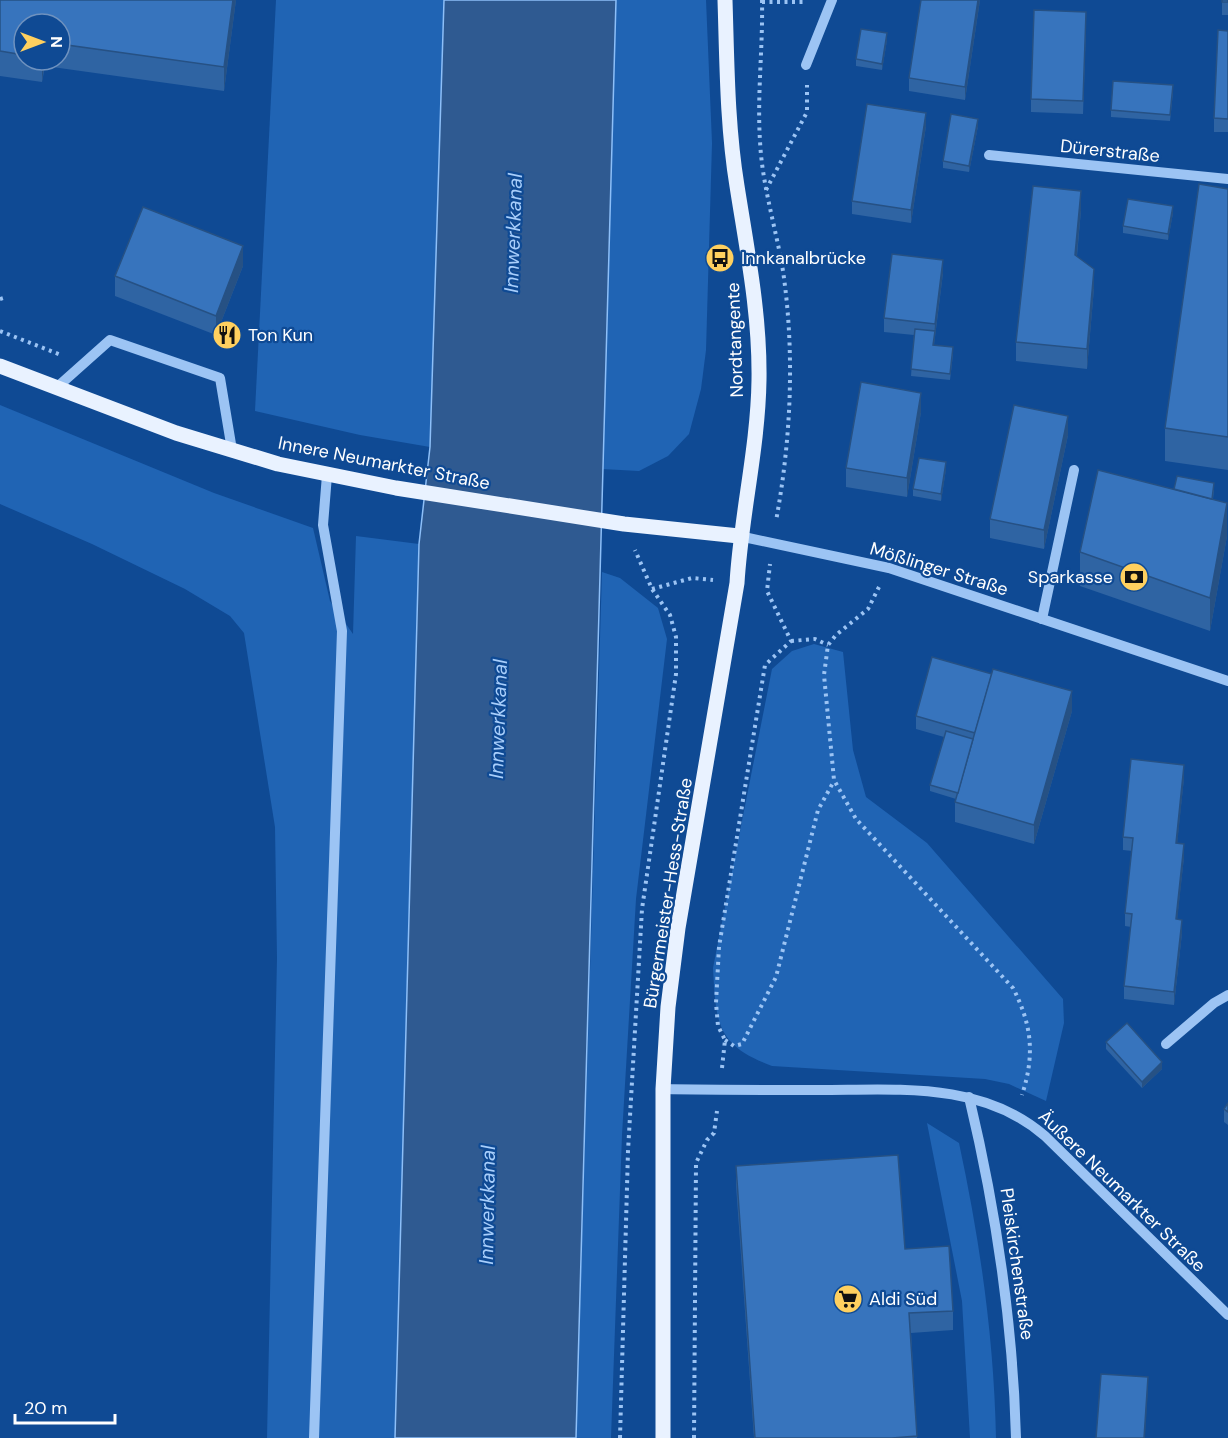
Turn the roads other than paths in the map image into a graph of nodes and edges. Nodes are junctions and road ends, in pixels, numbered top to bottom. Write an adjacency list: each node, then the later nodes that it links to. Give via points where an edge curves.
1 (725, 0): 11 (main road, Nordtangente, via 730,130 753,284 759,381)
2 (832, 1): 3 (street)
3 (806, 65)
4 (989, 155): 5 (street, Dürerstraße)
5 (1228, 179)
6 (0, 366): 7 (main road, Innere Neumarkter Straße)
7 (55, 389): 8 (main road, Innere Neumarkter Straße); 8 (street, via 110,340 220,378)
8 (232, 450): 10 (main road, Innere Neumarkter Straße)
9 (1074, 470): 12 (street)
10 (327, 476): 11 (main road, Innere Neumarkter Straße, via 624,524); 19 (street, via 324,525 342,631)
11 (740, 536): 12 (street, Mößlinger Straße, via 889,568); 16 (main road, Bürgermeister-Hess-Straße, via 737,583 678,928)
12 (1042, 619): 13 (street, Mößlinger Straße)
13 (1228, 681)
14 (1228, 995): 15 (street, via 1214,1002)
15 (1166, 1044)
16 (663, 1089): 17 (street, Äußere Neumarkter Straße, via 914,1090); 20 (main road, Bürgermeister-Hess-Straße)
17 (969, 1097): 18 (street, Äußere Neumarkter Straße, via 1016,1114 1045,1136); 21 (street, Pleiskirchenstraße, via 996,1215 1014,1366)
18 (1228, 1315)
19 (314, 1438)
20 (663, 1438)
21 (1016, 1438)

